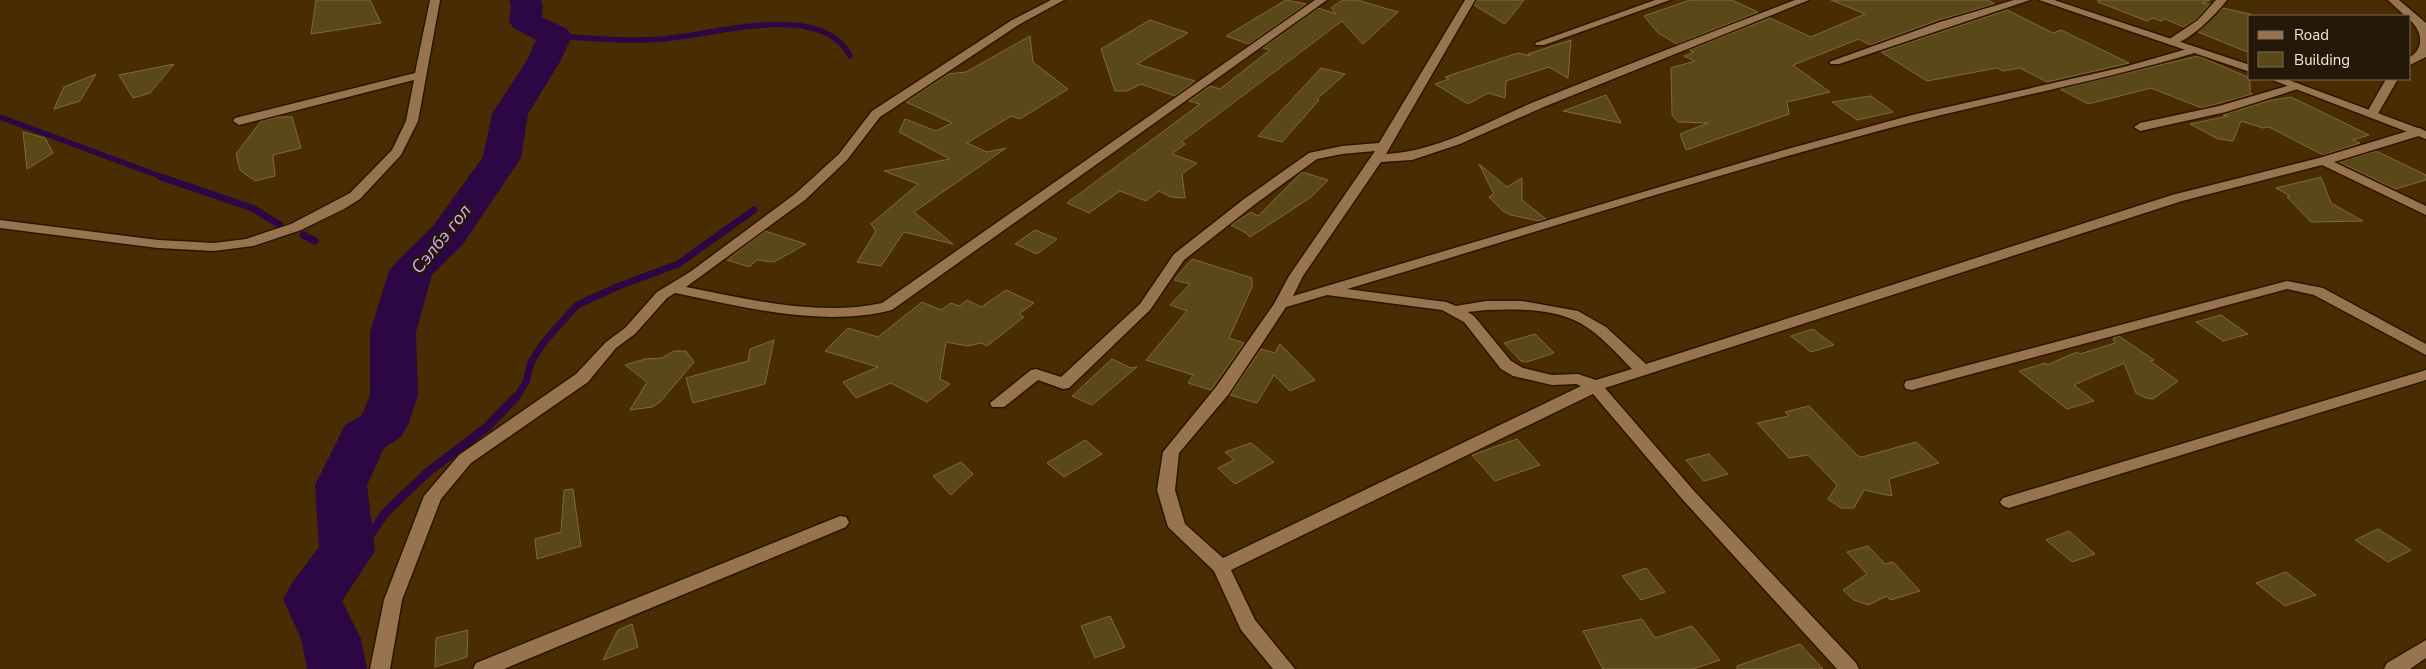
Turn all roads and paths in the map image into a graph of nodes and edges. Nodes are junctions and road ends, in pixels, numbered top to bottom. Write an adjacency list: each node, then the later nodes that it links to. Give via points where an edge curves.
1 (435, 0): 20 (street)
2 (1059, 0): 32 (street, via 1016,22 876,114 843,157 800,197)
3 (1322, 0): 32 (street, via 887,307 858,312 808,310)
4 (1470, 0): 28 (street)
5 (1665, 0): 14 (street)
6 (1804, 0): 28 (street, via 1542,103 1456,141 1412,156)
7 (2025, 0): 18 (street)
8 (2044, 0): 13 (street)
9 (2222, 0): 13 (street, via 2202,22)
10 (2393, 0): 11 (street)
11 (2410, 15)
12 (2411, 16): 15 (street, via 2423,26)
13 (2172, 42): 16 (street)
14 (1540, 44)
15 (2426, 44): 17 (street, via 2422,55)
16 (2194, 50): 19 (street); 33 (street, via 2126,70 1912,119 1788,153)
17 (2411, 61)
18 (1835, 62)
19 (2248, 69)
20 (421, 75): 25 (street); 31 (street, via 412,121 397,152 355,196 280,232 248,243 214,247 158,244)
21 (2279, 80): 23 (street)
22 (2391, 80): 24 (street)
23 (2296, 86): 24 (street); 26 (street, via 2222,109)
24 (2372, 114): 27 (street)
25 (239, 121)
26 (2140, 127)
27 (2422, 133): 29 (street)
28 (1379, 153): 34 (street, via 1296,276); 41 (street, via 1342,150 1313,156 1179,257 1145,307 1064,384 1036,374)
29 (2322, 161): 30 (street); 37 (street, via 2177,198)
30 (2426, 211)
31 (0, 224)
32 (674, 289): 46 (street, via 662,295 630,331 610,345 582,378 465,459 433,496 392,600)
33 (1325, 291): 34 (street); 35 (street, via 1414,300)
34 (1281, 304): 44 (street, via 1222,391 1171,452 1166,490 1178,526)
35 (1457, 310): 37 (street, via 1491,304 1572,314 1601,332); 40 (street, via 1469,318 1506,365 1518,372 1552,380 1578,379)
36 (2426, 350): 39 (street, via 2318,292 2287,285)
37 (1643, 370): 40 (street)
38 (2426, 375): 42 (street)
39 (1912, 385)
40 (1595, 386): 44 (street); 49 (street, via 1690,496)
41 (998, 404)
42 (2009, 502)
43 (840, 522): 47 (street)
44 (1221, 567): 48 (street, via 1248,625)
45 (2426, 648): 50 (street)
46 (380, 669)
47 (483, 669)
48 (1285, 669)
49 (1849, 669)
50 (2394, 669)

